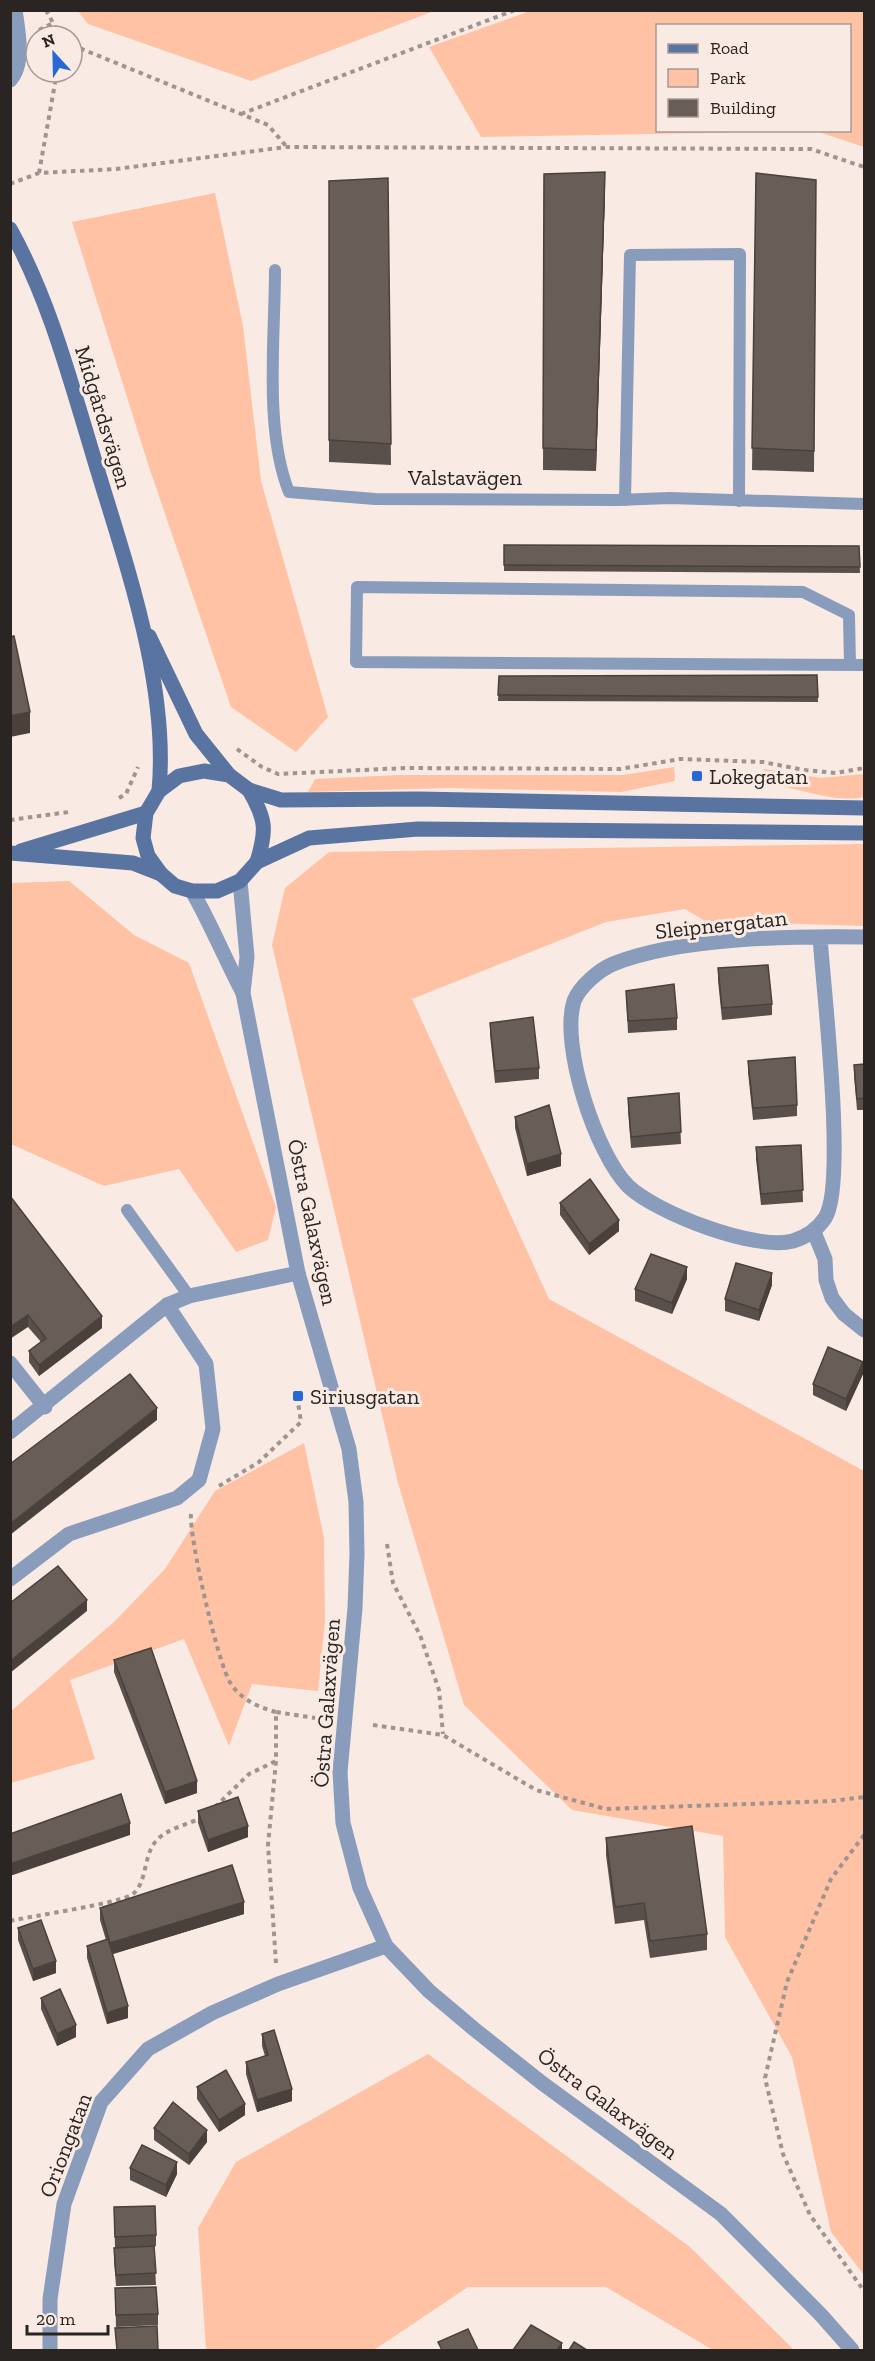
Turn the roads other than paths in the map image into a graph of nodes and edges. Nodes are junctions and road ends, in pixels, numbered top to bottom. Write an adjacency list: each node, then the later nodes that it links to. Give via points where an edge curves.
1 (15, 10): 2 (street, via 19,40 17,74)
2 (10, 80)
3 (10, 229): 8 (street, Midgårdsvägen, via 22,249 62,352)
4 (275, 270): 5 (lane, Valstavägen, via 274,422 279,467 289,492 375,499)
5 (625, 500): 6 (lane, Valstavägen); 6 (lane, via 630,255 740,254)
6 (739, 501): 7 (lane, Valstavägen)
7 (864, 504)
8 (143, 622): 11 (street, Midgårdsvägen, via 196,734); 13 (street, Midgårdsvägen, via 161,744)
9 (850, 665): 9 (lane, via 356,662 357,587 803,592 849,615); 10 (lane)
10 (864, 666)
11 (229, 775): 12 (street); 13 (street, via 204,771 179,776)
12 (249, 790): 14 (street, via 281,800); 18 (street, via 262,812 265,837)
13 (159, 791): 15 (street)
14 (864, 808)
15 (146, 813): 17 (street); 19 (street, via 144,838 148,856)
16 (864, 833): 18 (street, via 418,829 309,838)
17 (12, 853): 19 (street, via 133,863)
18 (257, 862): 20 (street)
19 (160, 874): 21 (street, via 175,886)
20 (240, 881): 21 (street, via 217,891); 24 (street, Östra Galaxvägen, via 247,957)
21 (192, 891): 24 (street, Östra Galaxvägen)
22 (820, 937): 23 (street, Sleipnergatan); 26 (street, Sleipnergatan, via 834,1190 826,1216); 26 (street, Sleipnergatan, via 679,947 612,964 587,982 575,1000 570,1022 590,1119 606,1158 628,1185 653,1206 697,1224 760,1241 792,1242)
23 (864, 937)
24 (243, 993): 27 (street, Östra Galaxvägen)
25 (127, 1210): 28 (lane)
26 (814, 1232): 30 (street, via 825,1259 832,1298)
27 (298, 1273): 28 (street); 35 (street, Östra Galaxvägen, via 349,1449 356,1502 355,1608 340,1772 343,1823 360,1888)
28 (189, 1296): 29 (street)
29 (167, 1305): 32 (street); 34 (street, via 206,1365 213,1430 199,1480 177,1498 69,1534)
30 (864, 1330)
31 (10, 1363): 32 (street)
32 (45, 1407): 33 (street)
33 (10, 1432)
34 (10, 1579)
35 (386, 1946): 36 (street, Oriongatan, via 278,1984 212,2013 148,2049 101,2102 64,2204 50,2299); 37 (street, Östra Galaxvägen, via 482,2036 721,2214)
36 (50, 2350)
37 (852, 2350)

